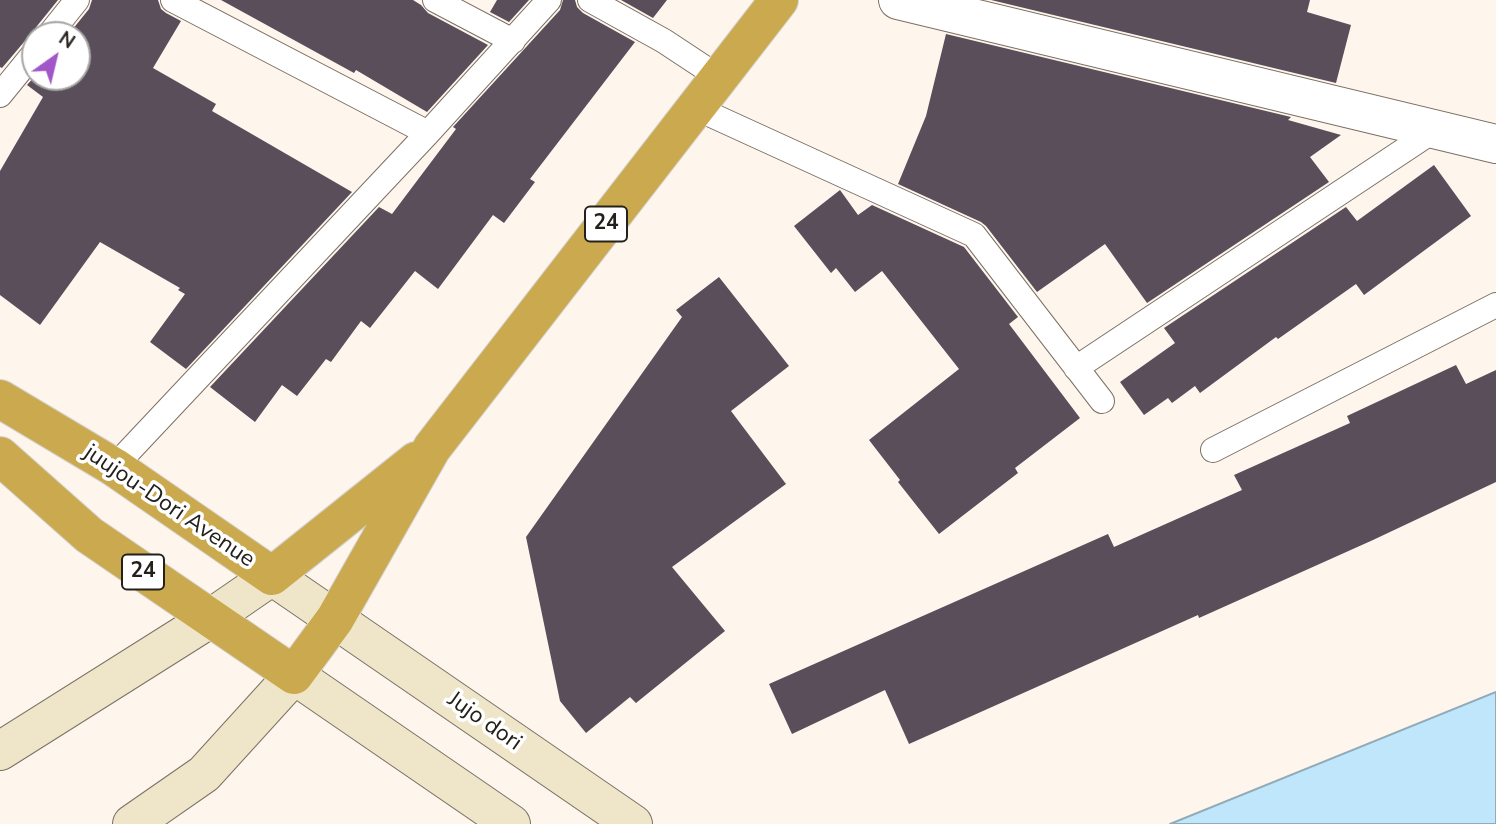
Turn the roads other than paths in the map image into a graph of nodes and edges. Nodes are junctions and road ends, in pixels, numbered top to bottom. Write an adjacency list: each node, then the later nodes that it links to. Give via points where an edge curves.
1 (77, 0): 8 (lane)
2 (173, 0): 15 (lane)
3 (435, 0): 9 (lane)
4 (549, 0): 9 (lane)
5 (590, 0): 11 (lane)
6 (779, 0): 11 (highway, 24)
7 (898, 0): 14 (street)
8 (60, 21)
9 (513, 41): 15 (lane)
10 (21, 69): 12 (lane)
11 (720, 78): 13 (highway, 24)
12 (0, 94)
13 (696, 108): 18 (lane, via 975,235); 21 (highway, 24)
14 (1436, 129): 16 (street); 18 (lane)
15 (428, 133): 24 (lane)
16 (1496, 144)
17 (1496, 305): 22 (lane)
18 (1076, 368): 20 (lane)
19 (0, 399): 24 (highway, juujou-Dori Avenue)
20 (1102, 401)
21 (432, 447): 25 (highway, 24); 27 (highway, 24)
22 (1213, 450)
23 (0, 456): 26 (highway, 24, via 89,535)
24 (114, 467): 25 (highway, juujou-Dori Avenue)
25 (272, 576): 26 (street); 27 (street, juujou-Dori Avenue)
26 (211, 618): 28 (highway, 24); 29 (street)
27 (335, 619): 28 (highway, 24); 32 (street, Jujo dori)
28 (294, 675): 30 (street, via 204,774); 31 (street)
29 (0, 751)
30 (132, 824)
31 (512, 824)
32 (633, 824)

